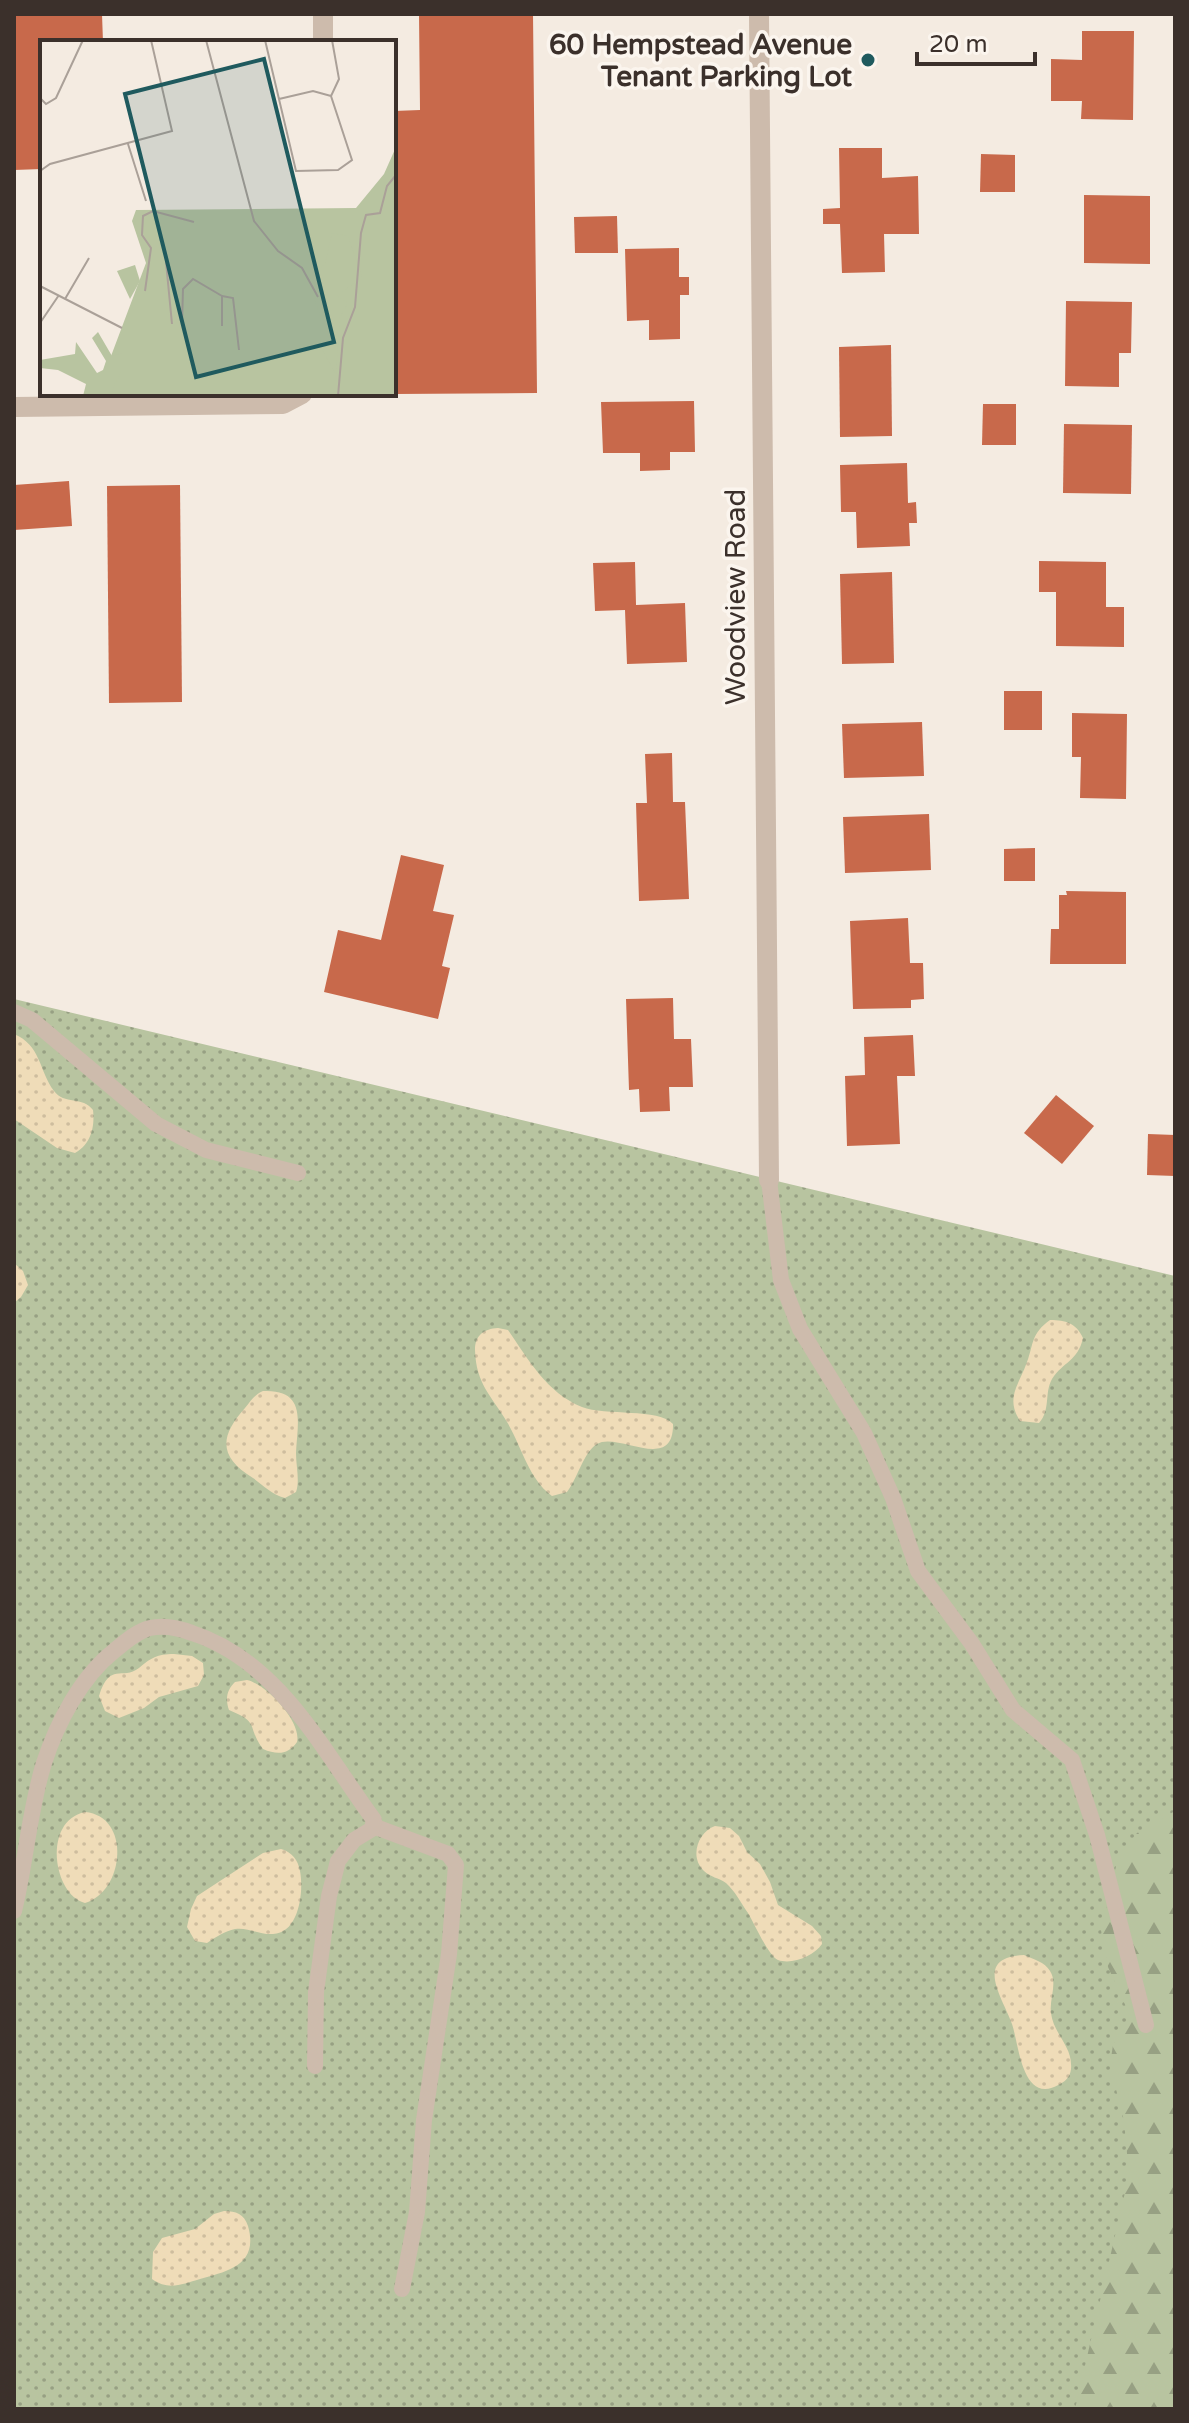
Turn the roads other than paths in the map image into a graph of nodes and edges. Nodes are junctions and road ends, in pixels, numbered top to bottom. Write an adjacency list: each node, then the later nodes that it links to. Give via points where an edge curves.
1 (323, 14): 3 (street)
2 (759, 14): 8 (street, Woodview Road)
3 (323, 40)
4 (298, 396): 5 (street, via 283,404)
5 (14, 407)
6 (14, 1012): 7 (lane, via 32,1020 156,1124 206,1150)
7 (298, 1173)
8 (769, 1180): 11 (lane, via 781,1280 800,1329 864,1433 918,1571 1013,1710 1072,1760)
9 (373, 1826): 10 (lane, via 374,1820 306,1724 263,1675 204,1637 178,1628 149,1628 104,1658 59,1727 41,1775); 12 (lane, via 338,1861 329,1896 316,1992); 13 (lane, via 448,1854 456,1865 417,2212)
10 (14, 1911)
11 (1146, 2025)
12 (315, 2066)
13 (402, 2289)

